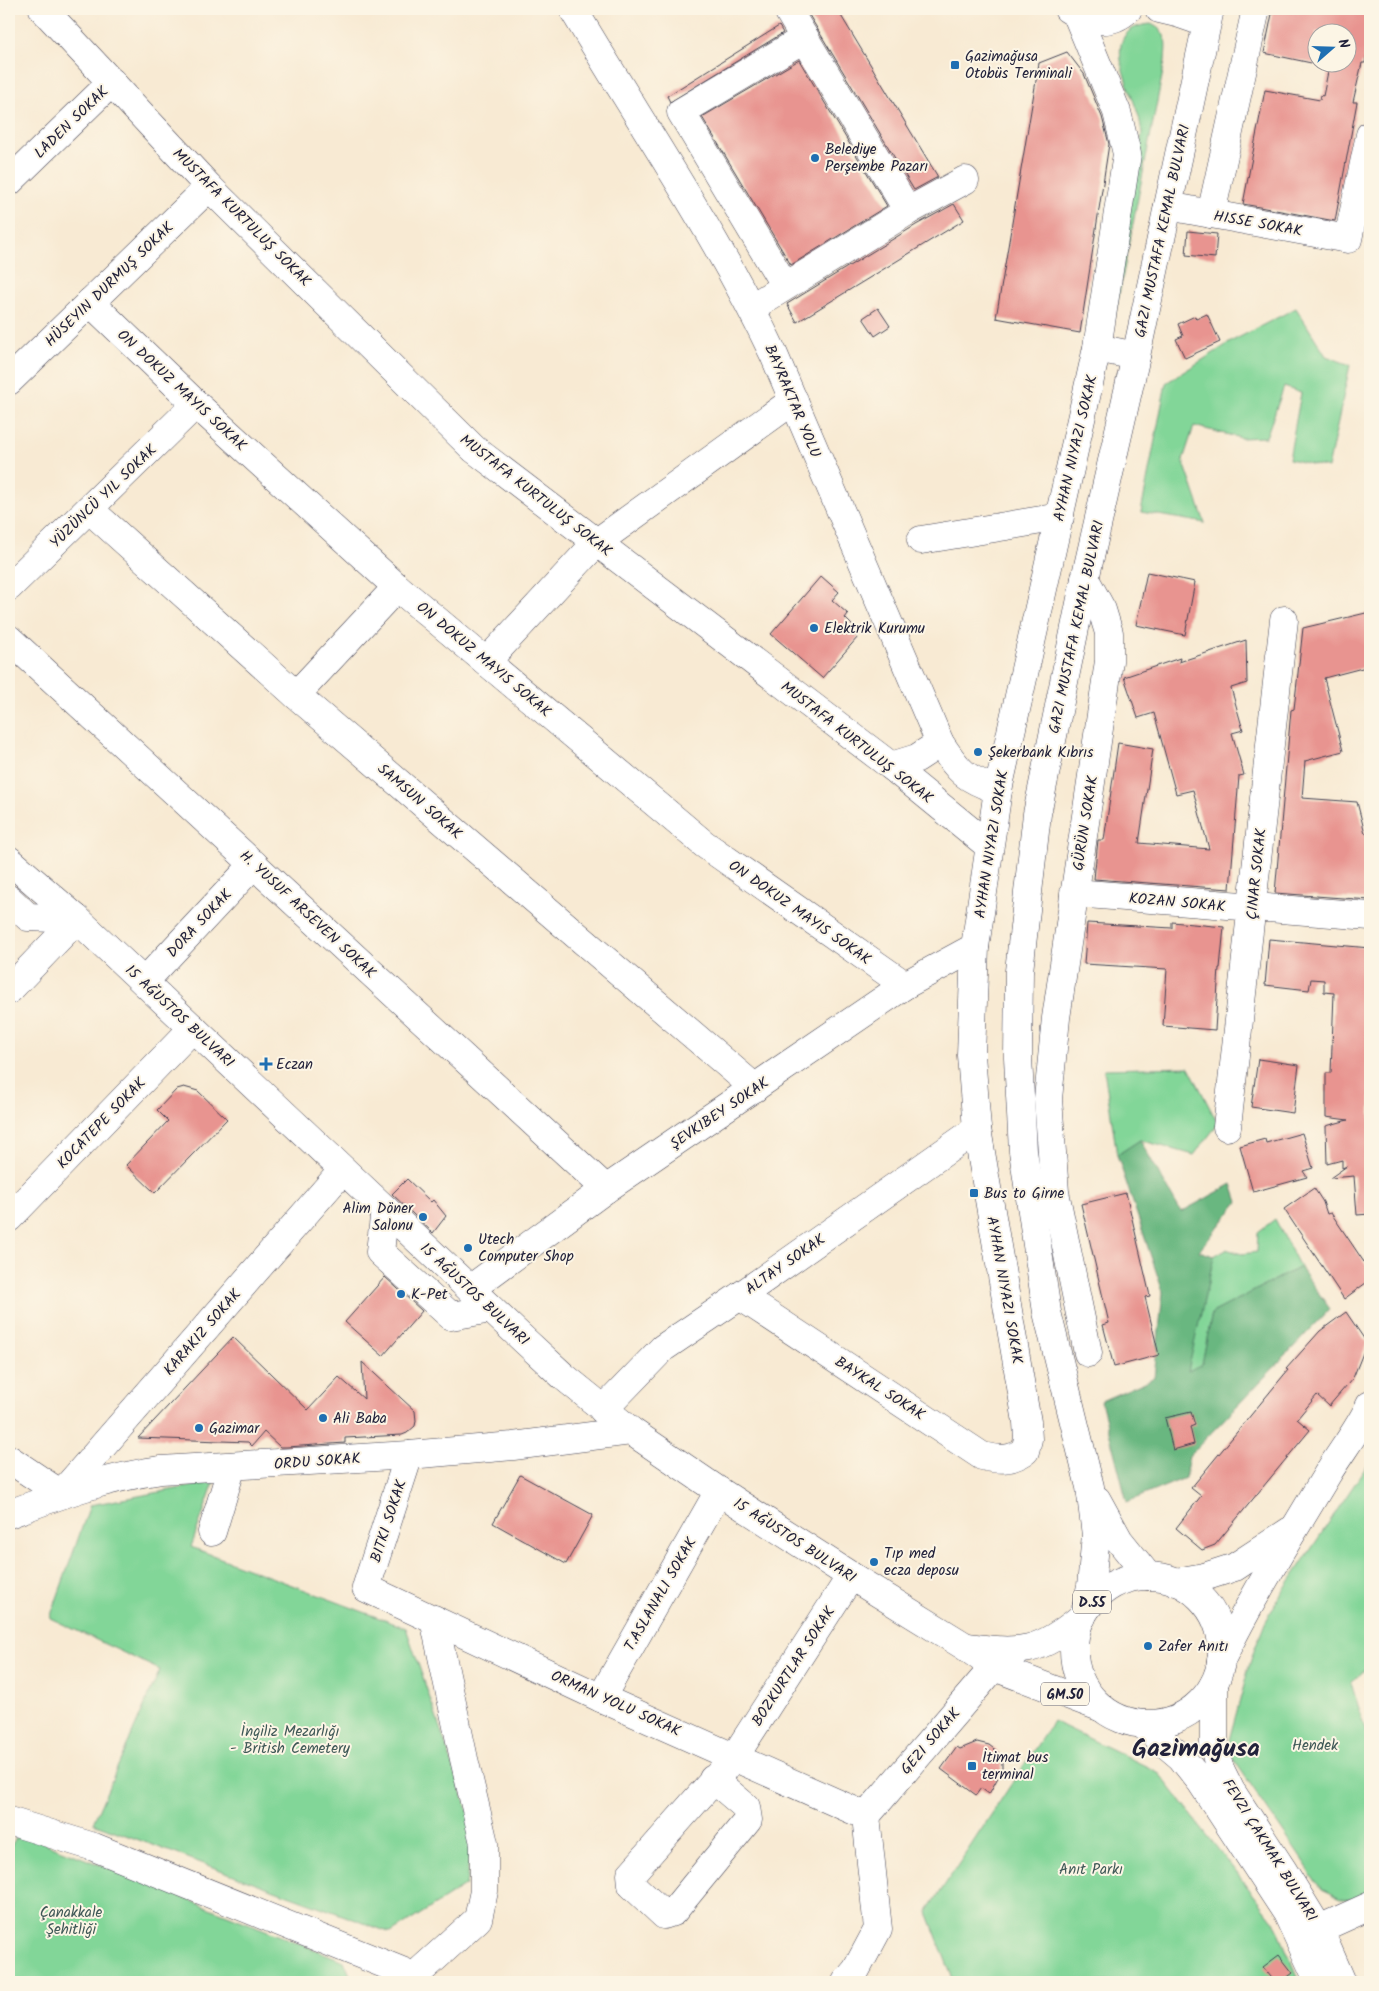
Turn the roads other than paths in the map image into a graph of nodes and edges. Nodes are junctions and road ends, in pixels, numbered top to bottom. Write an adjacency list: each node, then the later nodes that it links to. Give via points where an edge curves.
1 (43, 9): 10 (street, MUSTAFA KURTULUŞ SOKAK)
2 (573, 9): 20 (street, BAYRAKTAR YOLU)
3 (1159, 9): 8 (street)
4 (1256, 9): 17 (street)
5 (1133, 10): 7 (street, via 1101,21 1089,20)
6 (789, 12): 9 (street)
7 (1073, 12): 21 (street, AYHAN NIYAZI SOKAK, via 1112,97 1127,154)
8 (1208, 16): 15 (street)
9 (805, 38): 16 (street); 18 (street, via 681,112)
10 (112, 82): 13 (street, LADEN SOKAK); 14 (street, MUSTAFA KURTULUŞ SOKAK)
11 (1370, 135): 17 (street, HISSE SOKAK, via 1348,239)
12 (965, 180): 16 (street)
13 (9, 182)
14 (209, 187): 19 (street, HÜSEYIN DURMUŞ SOKAK); 29 (street, MUSTAFA KURTULUŞ SOKAK, via 474,449)
15 (1168, 206): 17 (street, HISSE SOKAK); 22 (street)
16 (908, 212): 18 (street)
17 (1211, 214)
18 (785, 286): 20 (street)
19 (90, 302): 23 (street, HÜSEYIN DURMUŞ SOKAK); 25 (street)
20 (752, 307): 24 (street, BAYRAKTAR YOLU)
21 (1098, 348): 22 (street); 27 (street, AYHAN NIYAZI SOKAK)
22 (1136, 356): 30 (street)
23 (9, 381)
24 (794, 400): 29 (street); 37 (street, BAYRAKTAR YOLU)
25 (196, 404): 26 (street); 32 (street)
26 (88, 510): 31 (street); 36 (street, SAMSUN SOKAK)
27 (1060, 516): 28 (street); 39 (street, AYHAN NIYAZI SOKAK)
28 (921, 540)
29 (596, 543): 35 (street); 38 (street, MUSTAFA KURTULUŞ SOKAK)
30 (1085, 579): 43 (street, GÜRÜN SOKAK, via 1102,610 1109,633 1109,661); 71 (street, via 1037,814 1019,971 1018,1058 1023,1151 1047,1312)
31 (9, 587)
32 (397, 587): 35 (street); 36 (street)
33 (1284, 620): 45 (street)
34 (9, 639): 42 (street, H. YUSUF ARSEVEN SOKAK)
35 (487, 661): 50 (street, via 704,844)
36 (296, 695): 53 (street, SAMSUN SOKAK)
37 (940, 743): 38 (street, via 917,758); 39 (street, BAYRAKTAR YOLU, via 957,769 975,782)
38 (890, 766): 40 (street, MUSTAFA KURTULUŞ SOKAK)
39 (998, 790): 40 (street, AYHAN NIYAZI SOKAK)
40 (989, 846): 48 (street, AYHAN NIYAZI SOKAK)
41 (9, 860): 47 (street, 15 AĞUSTOS BULVARI / GM.50)
42 (254, 864): 49 (street, DORA SOKAK); 57 (street, H. YUSUF ARSEVEN SOKAK)
43 (1074, 893): 45 (street, KOZAN SOKAK); 63 (street, GÜRÜN SOKAK, via 1048,1099 1055,1192)
44 (9, 899): 47 (street, via 28,917)
45 (1252, 908): 46 (street, KOZAN SOKAK); 54 (street)
46 (1370, 916)
47 (77, 919): 49 (street, 15 AĞUSTOS BULVARI / GM.50); 51 (street)
48 (975, 947): 50 (street, ŞEVKIBEY SOKAK); 55 (street, AYHAN NIYAZI SOKAK, via 971,1055)
49 (144, 982): 52 (street, 15 AĞUSTOS BULVARI / GM.50)
50 (904, 985): 53 (street, ŞEVKIBEY SOKAK)
51 (9, 990)
52 (193, 1028): 56 (street, 15 AĞUSTOS BULVARI / GM.50); 59 (street, KOCATEPE SOKAK)
53 (755, 1088): 57 (street, ŞEVKIBEY SOKAK)
54 (1227, 1127)
55 (977, 1129): 61 (street, ALTAY SOKAK); 67 (street, AYHAN NIYAZI SOKAK, via 1027,1422)
56 (343, 1170): 58 (street, 15 AĞUSTOS BULVARI / GM.50); 73 (street)
57 (606, 1189): 60 (street, ŞEVKIBEY SOKAK)
58 (385, 1209): 60 (street, 15 AĞUSTOS BULVARI / GM.50); 62 (street, via 380,1252 451,1316)
59 (9, 1218)
60 (470, 1289): 62 (street, 15 AĞUSTOS BULVARI / GM.50)
61 (740, 1296): 65 (street, ALTAY SOKAK, via 663,1348); 67 (street, BAYKAL SOKAK, via 982,1456 1001,1460)
62 (490, 1309): 65 (street, 15 AĞUSTOS BULVARI / GM.50)
63 (1088, 1354)
64 (1370, 1405): 75 (street, D.55)
65 (603, 1410): 66 (street, 15 AĞUSTOS BULVARI / GM.50)
66 (631, 1431): 68 (street, ORDU SOKAK); 72 (street, 15 AĞUSTOS BULVARI / GM.50)
67 (1025, 1451)
68 (409, 1455): 70 (street, ORDU SOKAK); 80 (street, BITKI SOKAK)
69 (9, 1459): 73 (street)
70 (232, 1466): 73 (street, ORDU SOKAK, via 128,1474); 76 (street)
71 (1090, 1487): 78 (street, via 1119,1540); 81 (street, via 1096,1546)
72 (719, 1491): 77 (street, 15 AĞUSTOS BULVARI / GM.50); 86 (street, T.ASLANALI SOKAK)
73 (61, 1494): 74 (street, ORDU SOKAK)
74 (9, 1514)
75 (1296, 1528): 79 (street, D.55, via 1235,1567); 85 (street, D.55, via 1255,1595)
76 (212, 1532)
77 (851, 1576): 83 (street, 15 AĞUSTOS BULVARI / GM.50); 89 (street, BOZKURTLAR SOKAK)
78 (1148, 1576): 79 (street, D.55); 81 (street, D.55, via 1130,1578 1113,1585 1098,1596)
79 (1176, 1582): 85 (street, D.55, via 1202,1600 1212,1614 1220,1637)
80 (366, 1588): 82 (street, ORMAN YOLU SOKAK)
81 (1084, 1613): 83 (street, 15 AĞUSTOS BULVARI / GM.50, via 1061,1635 1032,1648); 87 (street, D.55, via 1076,1633 1076,1666 1081,1682)
82 (434, 1619): 86 (street, ORMAN YOLU SOKAK); 95 (street, via 484,1843 484,1891 478,1919)
83 (966, 1647): 84 (street, 15 AĞUSTOS BULVARI / GM.50)
84 (994, 1667): 87 (street, 15 AĞUSTOS BULVARI / GM.50); 91 (street, GEZI SOKAK)
85 (1217, 1673): 88 (street, D.55, via 1204,1698 1191,1710 1160,1723); 94 (street, via 1214,1746 1219,1767)
86 (601, 1698): 89 (street, ORMAN YOLU SOKAK)
87 (1102, 1708): 88 (street, D.55)
88 (1142, 1724): 97 (street, via 1181,1758 1201,1782 1282,1906)
89 (735, 1756): 90 (street, BOZKURTLAR SOKAK); 91 (street, ORMAN YOLU SOKAK)
90 (713, 1779): 90 (street, BOZKURTLAR SOKAK, via 631,1874 632,1885 664,1915 673,1912 748,1820 746,1807)
91 (866, 1816): 96 (street, via 878,1929)
92 (9, 1821): 95 (street, via 94,1847)
93 (1370, 1906): 94 (street)
94 (1319, 1929): 98 (street)
95 (411, 1979)
96 (846, 1982)
97 (1319, 1982)
98 (1342, 1982)

